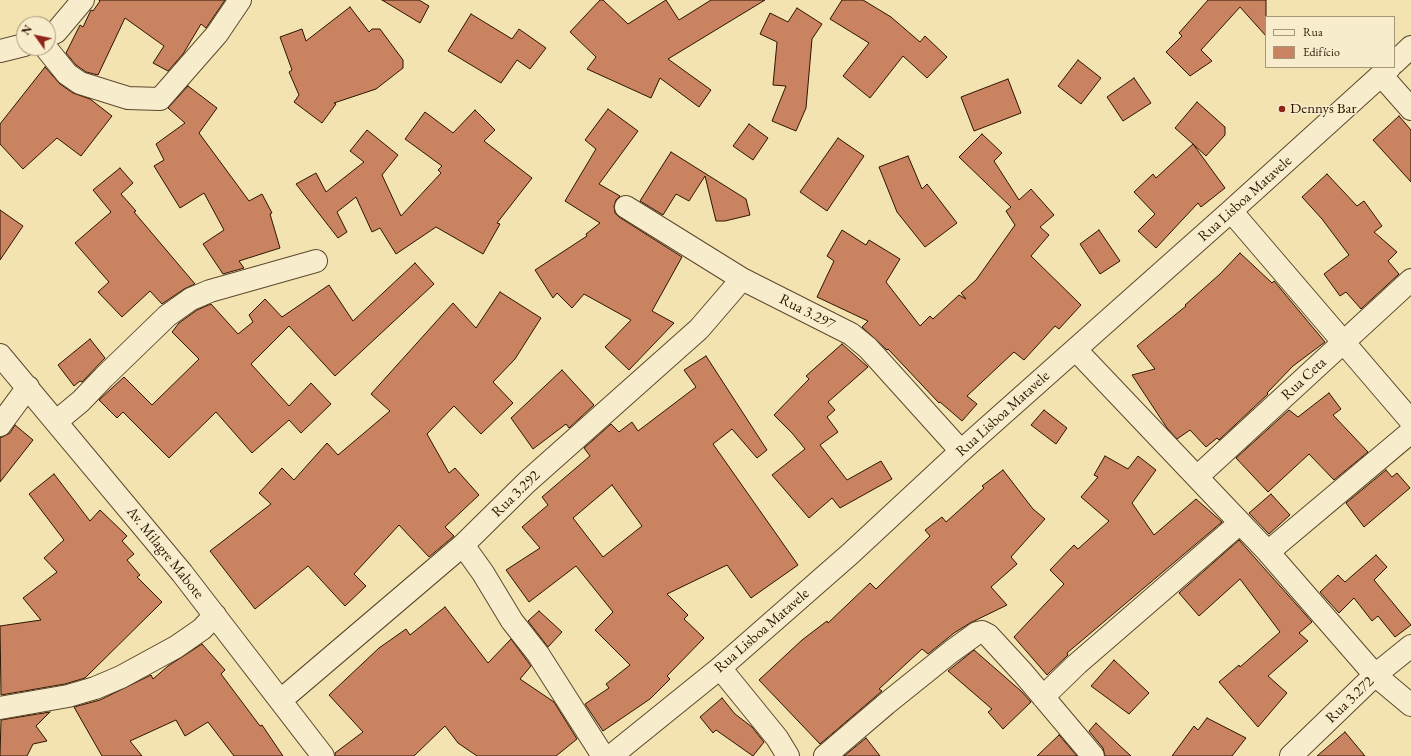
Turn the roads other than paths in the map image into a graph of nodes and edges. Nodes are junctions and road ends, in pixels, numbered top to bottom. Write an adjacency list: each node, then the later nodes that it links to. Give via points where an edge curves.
1 (83, 0): 3 (street)
2 (240, 0): 7 (street, via 217,34 160,98 128,98 80,83 67,74)
3 (56, 32)
4 (16, 47): 6 (street)
5 (1411, 47): 8 (street, Rua Lisboa Matavele)
6 (0, 51)
7 (52, 56)
8 (1395, 62)
9 (1388, 68): 10 (street); 12 (street, Rua Lisboa Matavele)
10 (1411, 109)
11 (626, 207): 14 (street, Rua 3.297)
12 (1231, 211): 16 (street); 17 (street, Rua Lisboa Matavele)
13 (316, 262): 20 (street, via 210,291 191,299 167,316 81,401)
14 (742, 279): 24 (street, Rua 3.297, via 851,334 868,348); 27 (street, Rua 3.292, via 699,329 527,482)
15 (1411, 280): 16 (street, Rua Ceta)
16 (1344, 342): 21 (street); 25 (street, Rua Ceta)
17 (1076, 350): 24 (street, Rua Lisboa Matavele); 25 (street)
18 (0, 355): 19 (street, Av. Milagre Mabote)
19 (28, 387): 20 (street, Av. Milagre Mabote); 22 (street)
20 (57, 421): 29 (street, Av. Milagre Mabote)
21 (1411, 421)
22 (0, 425)
23 (1411, 432): 28 (street)
24 (961, 451): 31 (street, Rua Lisboa Matavele, via 850,554)
25 (1196, 477): 26 (street)
26 (1240, 523): 28 (street); 33 (street)
27 (463, 545): 34 (street, Rua 3.292); 39 (street, via 512,621 538,654)
28 (1268, 552): 32 (street)
29 (215, 615): 34 (street, Av. Milagre Mabote); 36 (street, via 202,629 176,647 121,677 68,696)
30 (1411, 646): 32 (street, Rua 3.272)
31 (720, 668): 40 (street, Rua Lisboa Matavele); 41 (street, via 777,738)
32 (1375, 675): 35 (street); 37 (street, Rua 3.272)
33 (1043, 697): 42 (street, via 988,635 977,633 886,704); 43 (street)
34 (281, 700): 38 (street, Av. Milagre Mabote)
35 (1411, 705)
36 (0, 708)
37 (1299, 754)
38 (323, 756)
39 (603, 756)
40 (611, 756)
41 (788, 756)
42 (825, 756)
43 (1093, 756)

